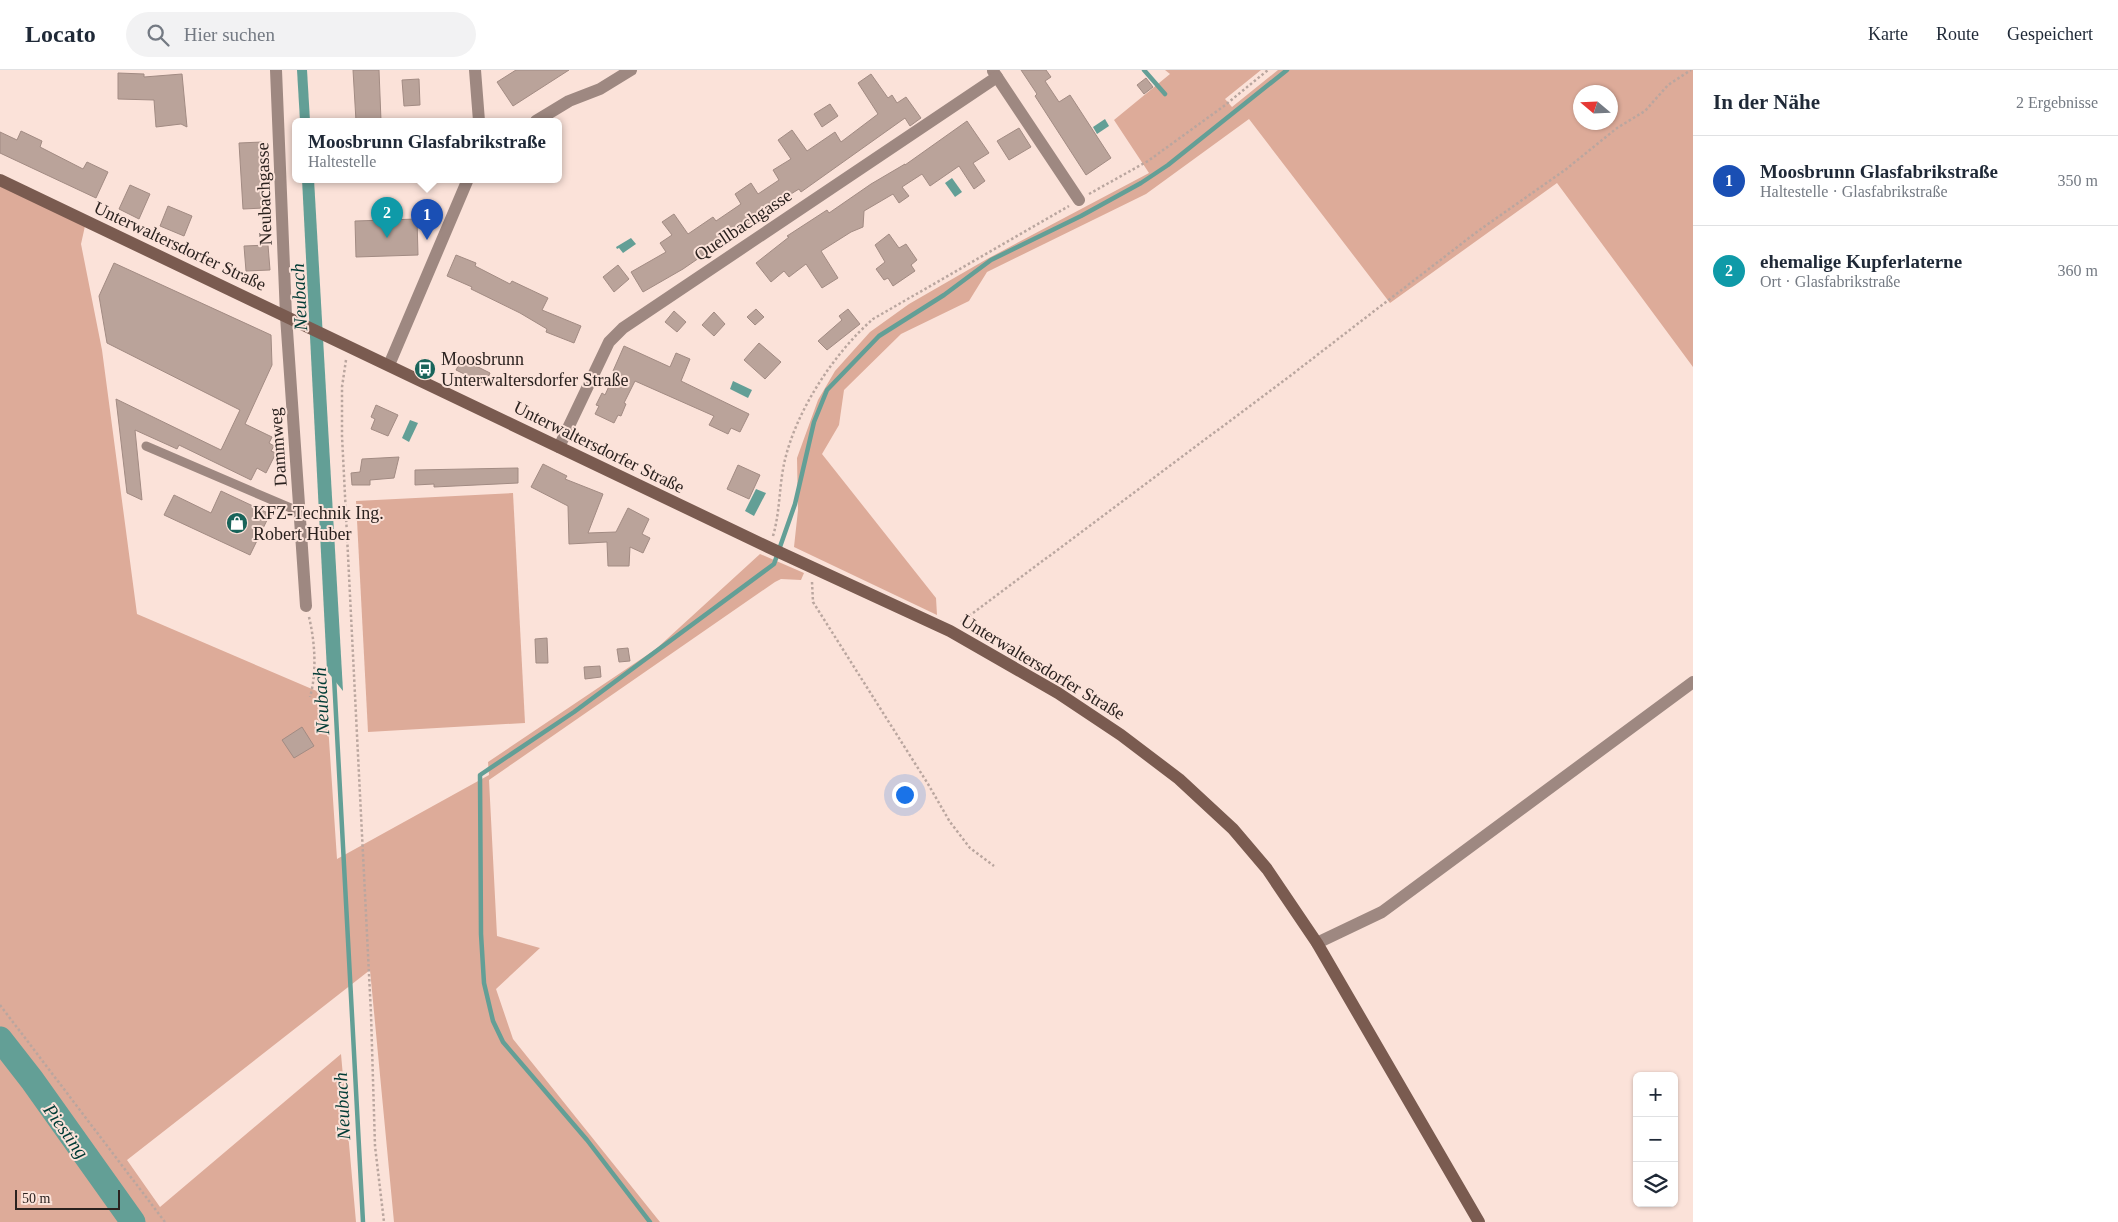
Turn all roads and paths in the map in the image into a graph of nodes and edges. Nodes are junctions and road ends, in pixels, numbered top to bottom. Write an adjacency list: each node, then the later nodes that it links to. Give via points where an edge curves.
1 (276, 70): 12 (street, Neubachgasse)
2 (475, 70): 7 (street)
3 (631, 70): 8 (street)
4 (1268, 70): 11 (path, via 1148,161)
5 (1691, 70): 21 (path, via 1668,85 1645,111 1616,128 1565,170 1478,231)
6 (995, 73): 11 (street, Quellbachgasse); 16 (street, Quellbachgasse, via 623,328 609,342)
7 (479, 118)
8 (541, 118)
9 (0, 180): 12 (main road, Unterwaltersdorfer Straße)
10 (466, 183): 14 (street)
11 (1079, 200): 18 (path, via 880,315 857,333 826,374 796,423 784,464)
12 (286, 316): 13 (main road, Unterwaltersdorfer Straße); 17 (street, Dammweg)
13 (351, 346): 14 (main road, Unterwaltersdorfer Straße); 28 (path, via 344,367 342,436 375,1146)
14 (389, 365): 16 (main road, Unterwaltersdorfer Straße)
15 (146, 446): 17 (lane)
16 (559, 447): 18 (main road, Unterwaltersdorfer Straße)
17 (300, 512): 20 (street, Dammweg)
18 (773, 549): 19 (main road, Unterwaltersdorfer Straße)
19 (816, 568): 21 (main road, Unterwaltersdorfer Straße); 24 (path, via 811,587 813,602 950,822 970,848)
20 (306, 606): 23 (path, via 315,664)
21 (950, 631): 25 (main road, Unterwaltersdorfer Straße, via 1058,693 1121,735 1178,779 1233,829 1267,869)
22 (1693, 682): 25 (street, via 1382,912)
23 (310, 697)
24 (994, 866)
25 (1317, 943): 29 (main road, Unterwaltersdorfer Straße)
26 (0, 1005): 27 (path)
27 (165, 1222)
28 (384, 1222)
29 (1479, 1222)

